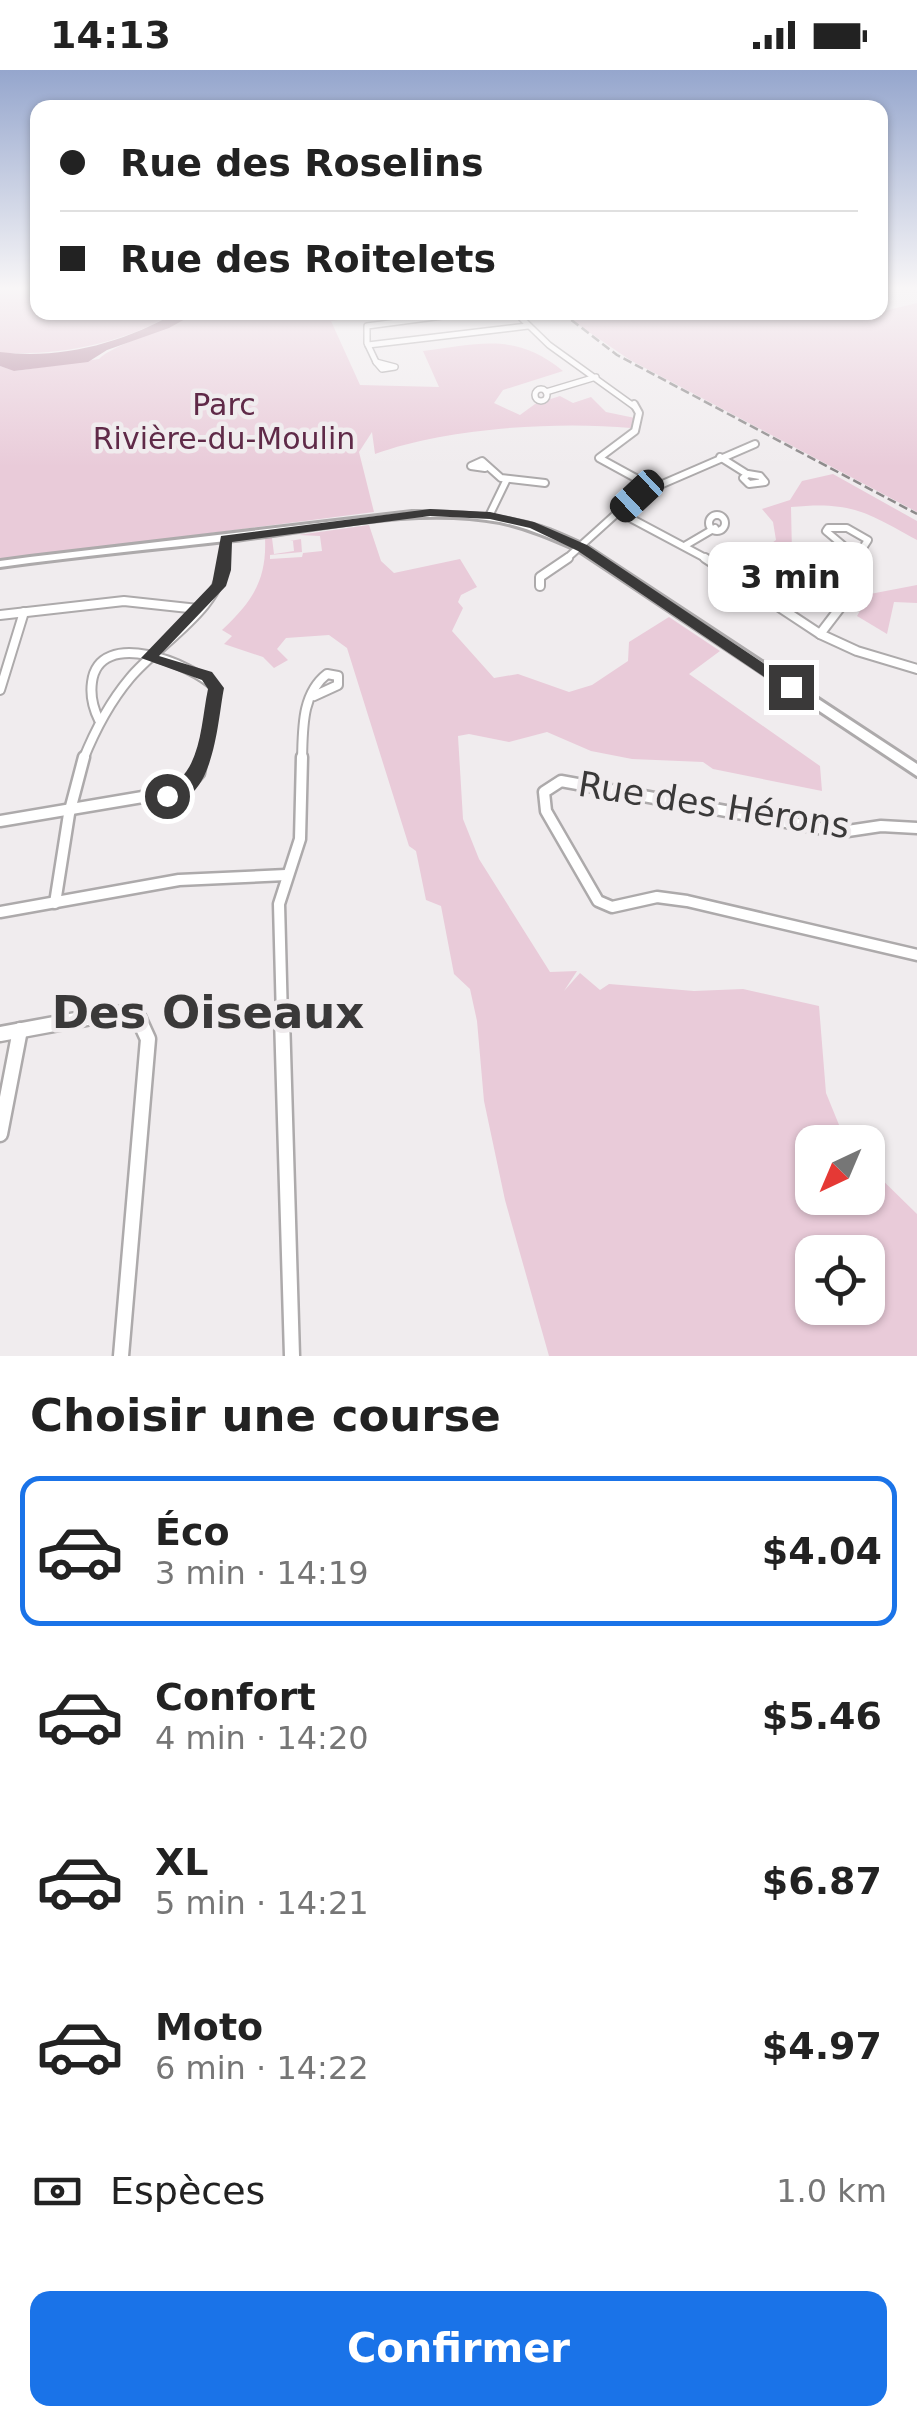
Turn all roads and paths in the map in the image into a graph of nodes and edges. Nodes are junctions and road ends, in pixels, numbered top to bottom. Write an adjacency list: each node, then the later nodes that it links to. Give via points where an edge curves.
1 (369, 347): 3 (street)
2 (556, 347): 4 (street)
3 (374, 362)
4 (596, 377): 5 (street); 12 (street, via 624,392 639,413 630,438 600,461)
5 (546, 392)
6 (755, 444): 7 (street)
7 (720, 457): 9 (street); 12 (street)
8 (485, 468): 10 (street)
9 (748, 474)
10 (506, 481): 11 (street); 14 (street)
11 (544, 483)
12 (652, 486): 13 (street)
13 (619, 512): 17 (street); 18 (street)
14 (490, 516): 16 (street, via 406,514); 18 (street, via 534,526)
15 (715, 528): 17 (street)
16 (225, 538): 20 (street); 22 (street, via 222,581)
17 (686, 545): 25 (street)
18 (582, 548): 21 (street, via 540,576); 31 (street)
19 (857, 557): 19 (street, via 868,540 848,528 828,528); 25 (street, via 856,587)
20 (0, 564)
21 (540, 586)
22 (198, 609): 23 (street, via 138,599); 26 (street)
23 (24, 612): 24 (street); 28 (street)
24 (0, 615)
25 (820, 634): 27 (street)
26 (148, 658): 30 (street); 30 (street, via 118,652 97,662 90,698); 32 (street, via 214,684 200,773 175,794)
27 (917, 670)
28 (0, 690)
29 (314, 696): 35 (street, via 302,716 300,834)
30 (98, 720): 32 (street)
31 (917, 771)
32 (70, 810): 33 (street); 36 (street)
33 (0, 820)
34 (917, 828): 38 (street, Rue des Hérons, via 842,832 561,781 544,792 546,811 598,902 612,907 658,898 687,901)
35 (286, 875): 36 (street, via 210,878); 43 (street, via 279,914)
36 (55, 903): 37 (street)
37 (0, 912)
38 (917, 955)
39 (20, 1030): 40 (street); 41 (street); 42 (street, via 120,1012 140,1016 148,1039)
40 (0, 1034)
41 (0, 1134)
42 (120, 1356)
43 (292, 1356)

